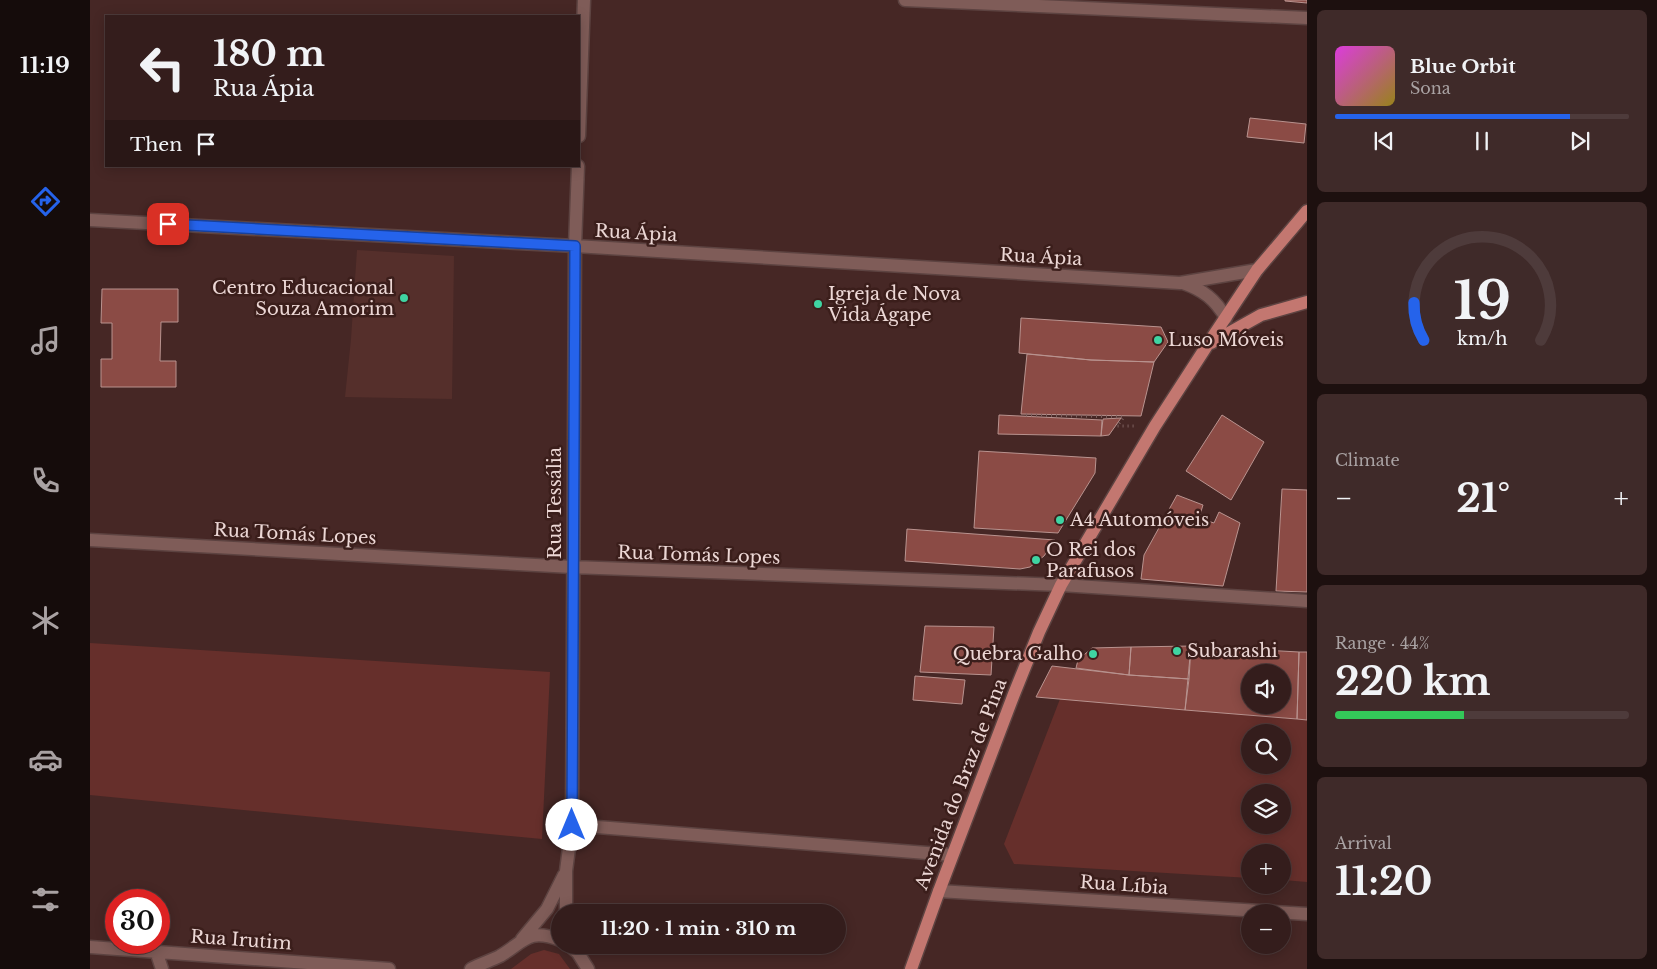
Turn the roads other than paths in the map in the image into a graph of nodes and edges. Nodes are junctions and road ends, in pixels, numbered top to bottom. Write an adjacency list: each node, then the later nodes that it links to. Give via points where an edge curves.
1 (584, 0): 4 (street)
2 (905, 0): 3 (street)
3 (1307, 18)
4 (580, 109)
5 (578, 167): 8 (street, Rua Tessália)
6 (1307, 211): 9 (main road, Avenida do Braz de Pina)
7 (90, 220): 8 (street, Rua Ápia)
8 (575, 246): 10 (street, Rua Ápia); 15 (street, Rua Tessália)
9 (1258, 270): 10 (street, Rua Ápia); 12 (main road, Avenida do Braz de Pina)
10 (1180, 283): 12 (street, Rua Ápia, via 1198,288 1220,307)
11 (1307, 302): 13 (main road, via 1261,315)
12 (1226, 318): 13 (main road, Avenida do Braz de Pina)
13 (1208, 344): 16 (main road, Avenida do Braz de Pina, via 1155,426)
14 (90, 540): 15 (street, Rua Tomás Lopes)
15 (572, 567): 16 (street, Rua Tomás Lopes); 18 (street, Rua Tessália)
16 (1062, 585): 17 (street, Rua Tomás Lopes); 19 (main road, Avenida do Braz de Pina, via 1014,694)
17 (1307, 601)
18 (572, 825): 19 (street); 20 (street, Rua Tessália)
19 (952, 855): 21 (main road, Avenida do Braz de Pina)
20 (566, 871): 22 (street, Rua Tessália); 25 (street, Rua Tessália, via 547,909)
21 (939, 891): 23 (street, Rua Líbia); 35 (main road, Avenida do Braz de Pina)
22 (566, 904)
23 (1307, 914)
24 (551, 938): 25 (street, via 542,935)
25 (520, 941): 34 (street, via 501,955)
26 (90, 947): 27 (street, Rua Irutim)
27 (105, 948)
28 (170, 952): 33 (street, Rua Irutim)
29 (157, 954): 32 (street)
30 (578, 954): 31 (street)
31 (589, 967)
32 (162, 969)
33 (390, 969)
34 (471, 969)
35 (911, 969)

